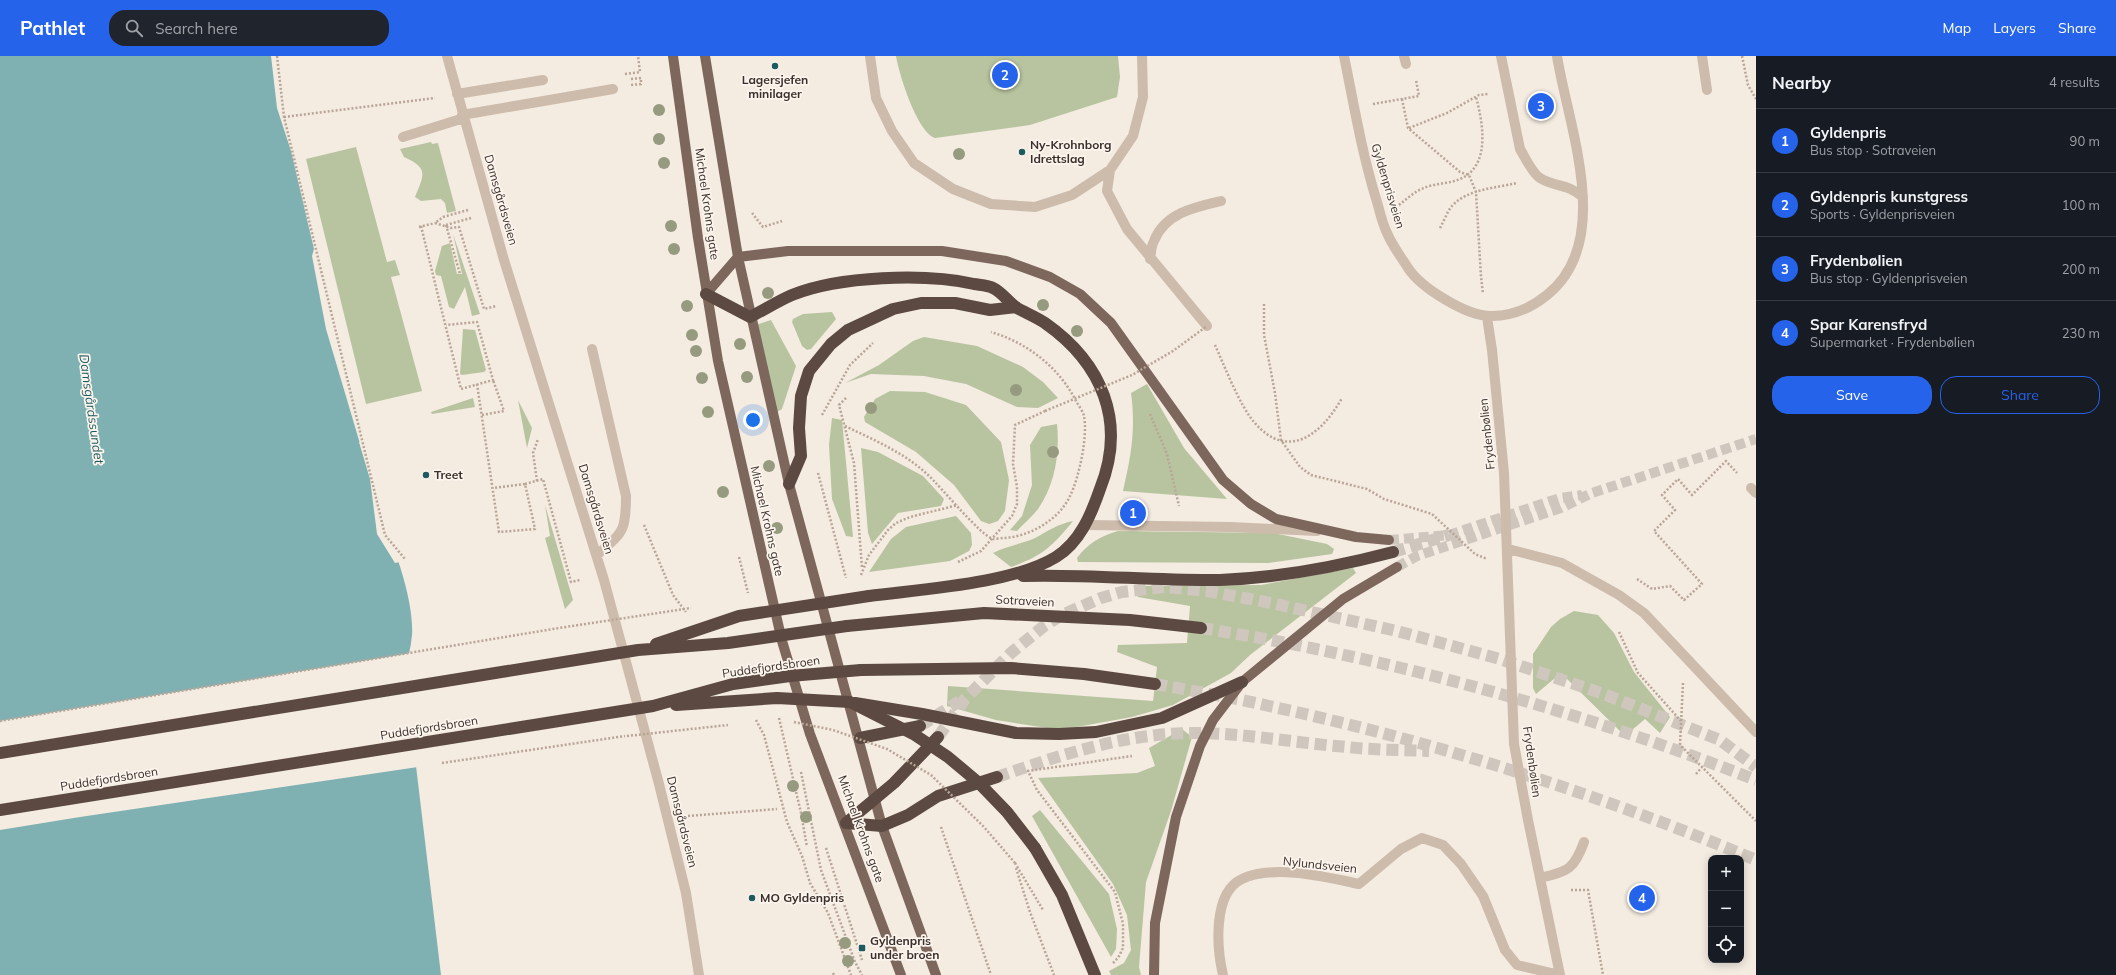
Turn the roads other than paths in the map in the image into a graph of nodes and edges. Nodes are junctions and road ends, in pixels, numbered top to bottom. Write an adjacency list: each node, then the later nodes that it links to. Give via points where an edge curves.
1 (447, 56): 13 (street, Damsgårdsveien)
2 (673, 56): 21 (main road, Michael Krohns gate)
3 (705, 56): 19 (main road, Michael Krohns gate)
4 (870, 56): 16 (street, via 876,98 892,132 914,163 953,189 991,204 1035,207 1072,195)
5 (1142, 56): 16 (street, via 1143,97 1133,136)
6 (1344, 56): 24 (street, Gyldenprisveien, via 1367,170 1386,233 1409,270 1421,282 1437,295 1465,310)
7 (1501, 56): 17 (street, via 1520,149 1539,178 1567,186)
8 (1557, 56): 17 (street, Gyldenprisveien, via 1578,153)
9 (1702, 56): 12 (street)
10 (542, 80): 13 (street)
11 (613, 89): 14 (street)
12 (1707, 90)
13 (457, 94): 14 (street, Damsgårdsveien)
14 (463, 116): 15 (street); 33 (street, Damsgårdsveien, via 506,267)
15 (403, 136)
16 (1110, 170): 20 (street, via 1107,191 1127,229)
17 (1583, 197): 24 (street, Gyldenprisveien, via 1581,233 1573,261 1556,288 1536,304 1507,316)
18 (1221, 201): 20 (street, via 1186,209 1167,222 1154,241)
19 (738, 257): 21 (main road); 23 (main road, Michael Krohns gate); 29 (main road, via 788,251 942,251 1006,261 1050,277 1080,294 1111,323 1223,480 1251,504 1276,519)
20 (1150, 260): 25 (street)
21 (706, 294): 23 (highway); 50 (main road, Michael Krohns gate, via 719,368 782,641 810,734)
22 (1016, 307): 23 (highway, via 993,288 961,281 889,279 858,281 806,291); 27 (highway, via 990,310 955,303 921,303 893,309 848,330 831,344 809,372 801,396 801,456); 28 (highway, via 1043,322 1068,341 1099,381 1110,412 1112,443 1105,479)
23 (750, 317): 27 (main road, Michael Krohns gate)
24 (1487, 317): 31 (street, Frydenbølien, via 1504,473)
25 (1208, 329)
26 (592, 349): 33 (street, via 626,496 626,520 620,534)
27 (789, 484): 45 (main road, Michael Krohns gate)
28 (1085, 525): 29 (street, via 1230,527); 35 (highway, via 1075,540 1057,556 1035,568)
29 (1325, 532): 30 (main road)
30 (1389, 540)
31 (1508, 549): 43 (street, via 1562,563 1619,595 1644,613); 53 (street, Frydenbølien, via 1514,744)
32 (1393, 552): 35 (highway, via 1349,564 1281,576 1219,580 1069,575)
33 (597, 555): 54 (street, Damsgårdsveien, via 668,817 686,893)
34 (1396, 567): 38 (main road, via 1343,599)
35 (999, 577): 37 (highway, bridge, via 738,616)
36 (1201, 628): 37 (highway, Sotraveien, bridge, via 1130,620 984,613 847,626 728,643)
37 (638, 650): 46 (highway, bridge)
38 (1242, 682): 40 (highway, via 1162,718 1096,732 1059,734 1016,733); 58 (main road, via 1213,720 1200,746 1176,817 1155,923)
39 (1155, 684): 41 (highway, Puddefjordsbroen, bridge, via 1084,674 998,668 862,670 733,684)
40 (850, 702): 41 (highway, bridge, via 777,698); 57 (highway, bridge, via 915,735 948,757 1008,812 1035,848 1062,895)
41 (653, 706): 49 (highway, Puddefjordsbroen, bridge)
42 (920, 726): 45 (highway)
43 (1756, 732)
44 (938, 737): 48 (highway, via 894,783)
45 (860, 738): 48 (main road, Michael Krohns gate)
46 (0, 753)
47 (997, 777): 51 (highway, via 938,796 908,815)
48 (875, 798): 50 (highway); 51 (main road, Michael Krohns gate)
49 (0, 810)
50 (846, 823): 51 (highway); 55 (main road, Michael Krohns gate)
51 (882, 826): 56 (main road, Michael Krohns gate)
52 (1584, 842): 53 (street, via 1576,862 1562,873)
53 (1540, 878): 60 (street, Frydenbølien)
54 (699, 975)
55 (901, 975)
56 (936, 975)
57 (1095, 975)
58 (1154, 975)
59 (1223, 975): 60 (street, Nylundsveien, via 1218,926 1221,908 1226,894 1240,879 1280,873 1359,884 1402,849 1422,838 1443,845 1462,864 1483,896 1504,950 1517,965)
60 (1560, 975)

